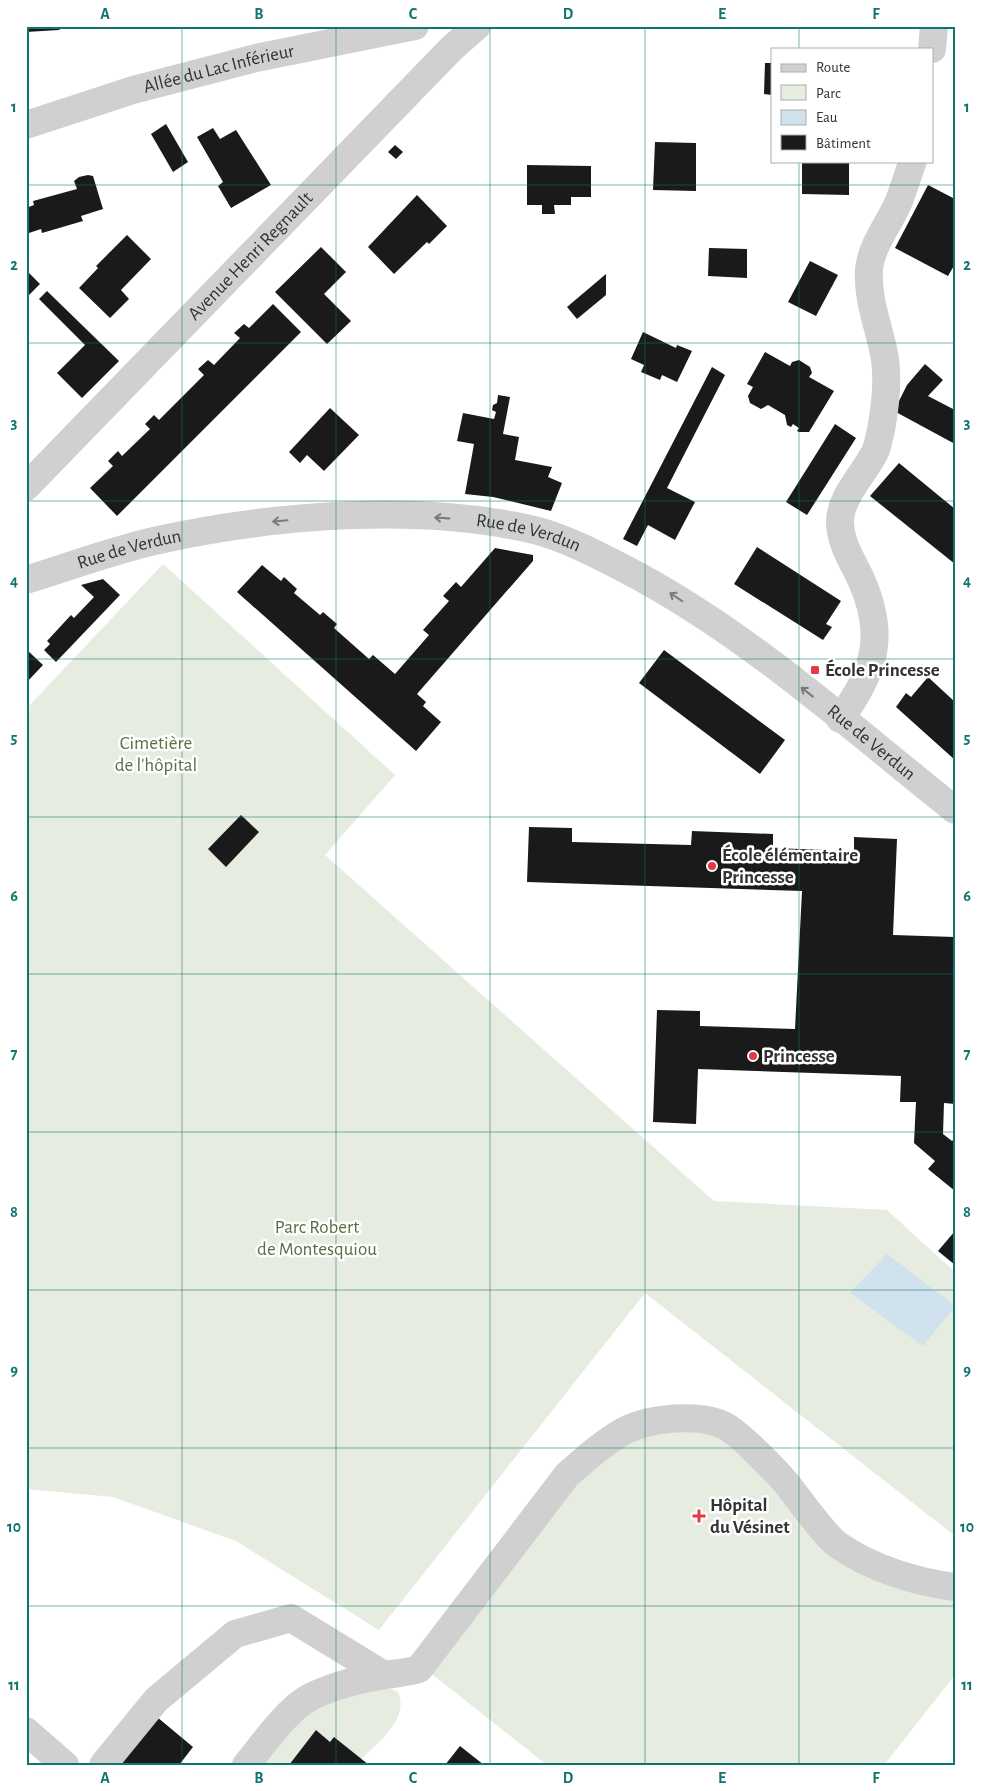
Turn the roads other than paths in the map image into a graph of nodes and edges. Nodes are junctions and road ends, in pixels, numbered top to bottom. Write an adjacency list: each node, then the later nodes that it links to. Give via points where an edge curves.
1 (415, 26): 5 (street, Allée du Lac Inférieur, via 256,58 133,90)
2 (477, 26): 7 (street, Avenue Henri Regnault, via 445,55)
3 (934, 26): 4 (street)
4 (932, 48)
5 (26, 125)
6 (913, 162): 9 (street, via 869,268 870,295 885,360 881,429 876,451 843,505 840,522 844,544 870,598 875,636 866,680)
7 (26, 487)
8 (26, 580): 9 (street, Rue de Verdun, one-way to 8, via 748,645 664,590 594,554 539,532 474,520 358,516 238,526 152,542)
9 (840, 719): 10 (street, Rue de Verdun)
10 (955, 810)
11 (955, 1587): 12 (street, via 880,1568 836,1544 776,1471 727,1427 697,1418 663,1420 625,1430 567,1475 419,1669 405,1674)
12 (384, 1675): 15 (street, via 291,1618 235,1634 156,1700); 16 (street, via 307,1699 292,1711)
13 (26, 1731): 14 (street)
14 (65, 1765)
15 (103, 1765)
16 (246, 1765)

